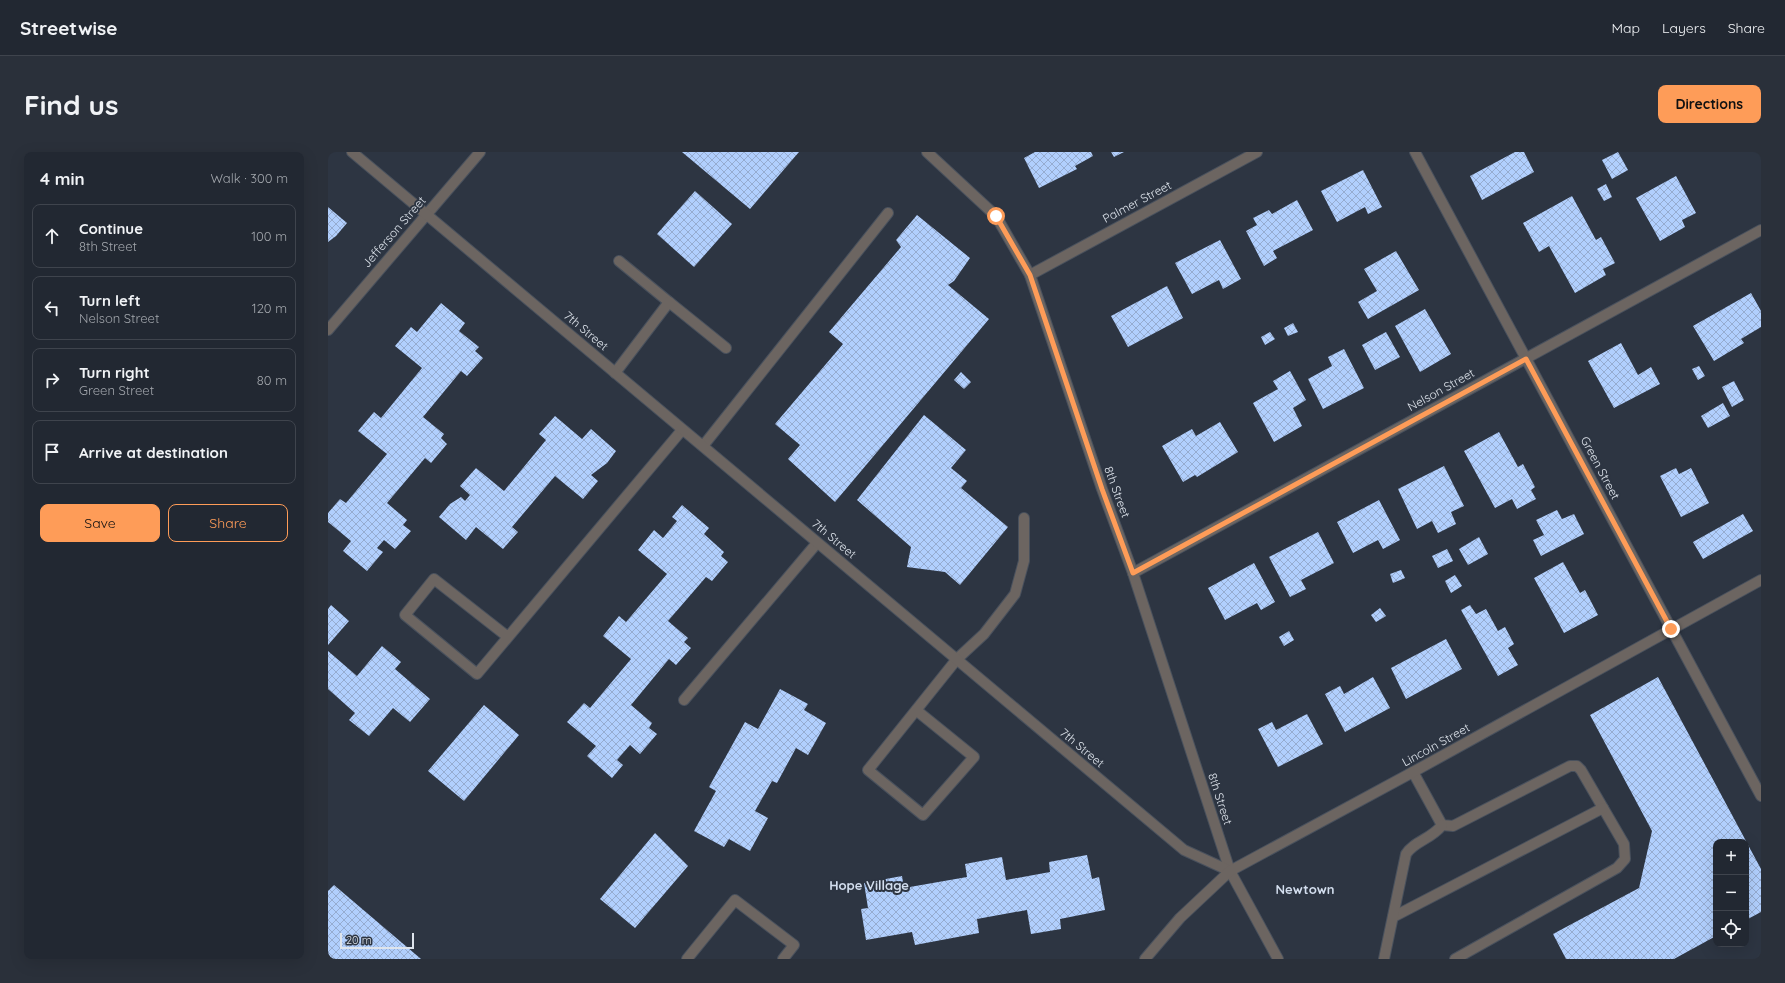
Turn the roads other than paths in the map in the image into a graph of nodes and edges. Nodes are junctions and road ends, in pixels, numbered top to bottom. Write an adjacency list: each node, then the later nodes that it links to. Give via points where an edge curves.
1 (352, 152): 7 (street, 7th Street)
2 (480, 152): 7 (street, Jefferson Street)
3 (927, 152): 10 (street, 8th Street, via 996,216)
4 (1257, 152): 10 (street, Palmer Street)
5 (1415, 152): 14 (street, Green Street)
6 (888, 214): 17 (street)
7 (426, 215): 12 (street, Jefferson Street); 15 (street, 7th Street)
8 (1761, 230): 14 (street, Nelson Street)
9 (619, 260): 11 (street)
10 (1030, 275): 20 (street, 8th Street)
11 (670, 302): 13 (street); 15 (street)
12 (328, 330)
13 (726, 348)
14 (1526, 359): 20 (street, Nelson Street); 22 (street, Green Street)
15 (615, 373): 16 (street, 7th Street)
16 (682, 430): 17 (street, 7th Street); 23 (street)
17 (703, 446): 19 (street, 7th Street)
18 (1024, 518): 24 (street, via 1024,561 1015,594 984,634)
19 (817, 543): 24 (street, 7th Street); 25 (street)
20 (1133, 573): 31 (street, 8th Street)
21 (1761, 580): 22 (street, Lincoln Street)
22 (1671, 629): 27 (street, Lincoln Street); 28 (street, Green Street)
23 (508, 638): 23 (street, via 478,674 405,615 434,579)
24 (957, 659): 26 (street); 31 (street, 7th Street, via 1184,850)
25 (684, 700)
26 (916, 710): 26 (street, via 974,757 923,815 868,770)
27 (1413, 772): 30 (street); 31 (street, Lincoln Street)
28 (1761, 796)
29 (1603, 808): 30 (street, via 1581,770 1577,766 1570,766 1453,826); 32 (street); 38 (street, via 1624,844 1625,859 1617,868)
30 (1442, 825): 32 (street, via 1437,833 1409,849 1406,854)
31 (1230, 871): 35 (street, Lincoln Street, via 1180,918); 36 (street)
32 (1393, 917): 37 (street)
33 (687, 959): 34 (street, via 736,900 794,945)
34 (783, 959)
35 (1145, 959)
36 (1278, 959)
37 (1384, 959)
38 (1455, 959)

